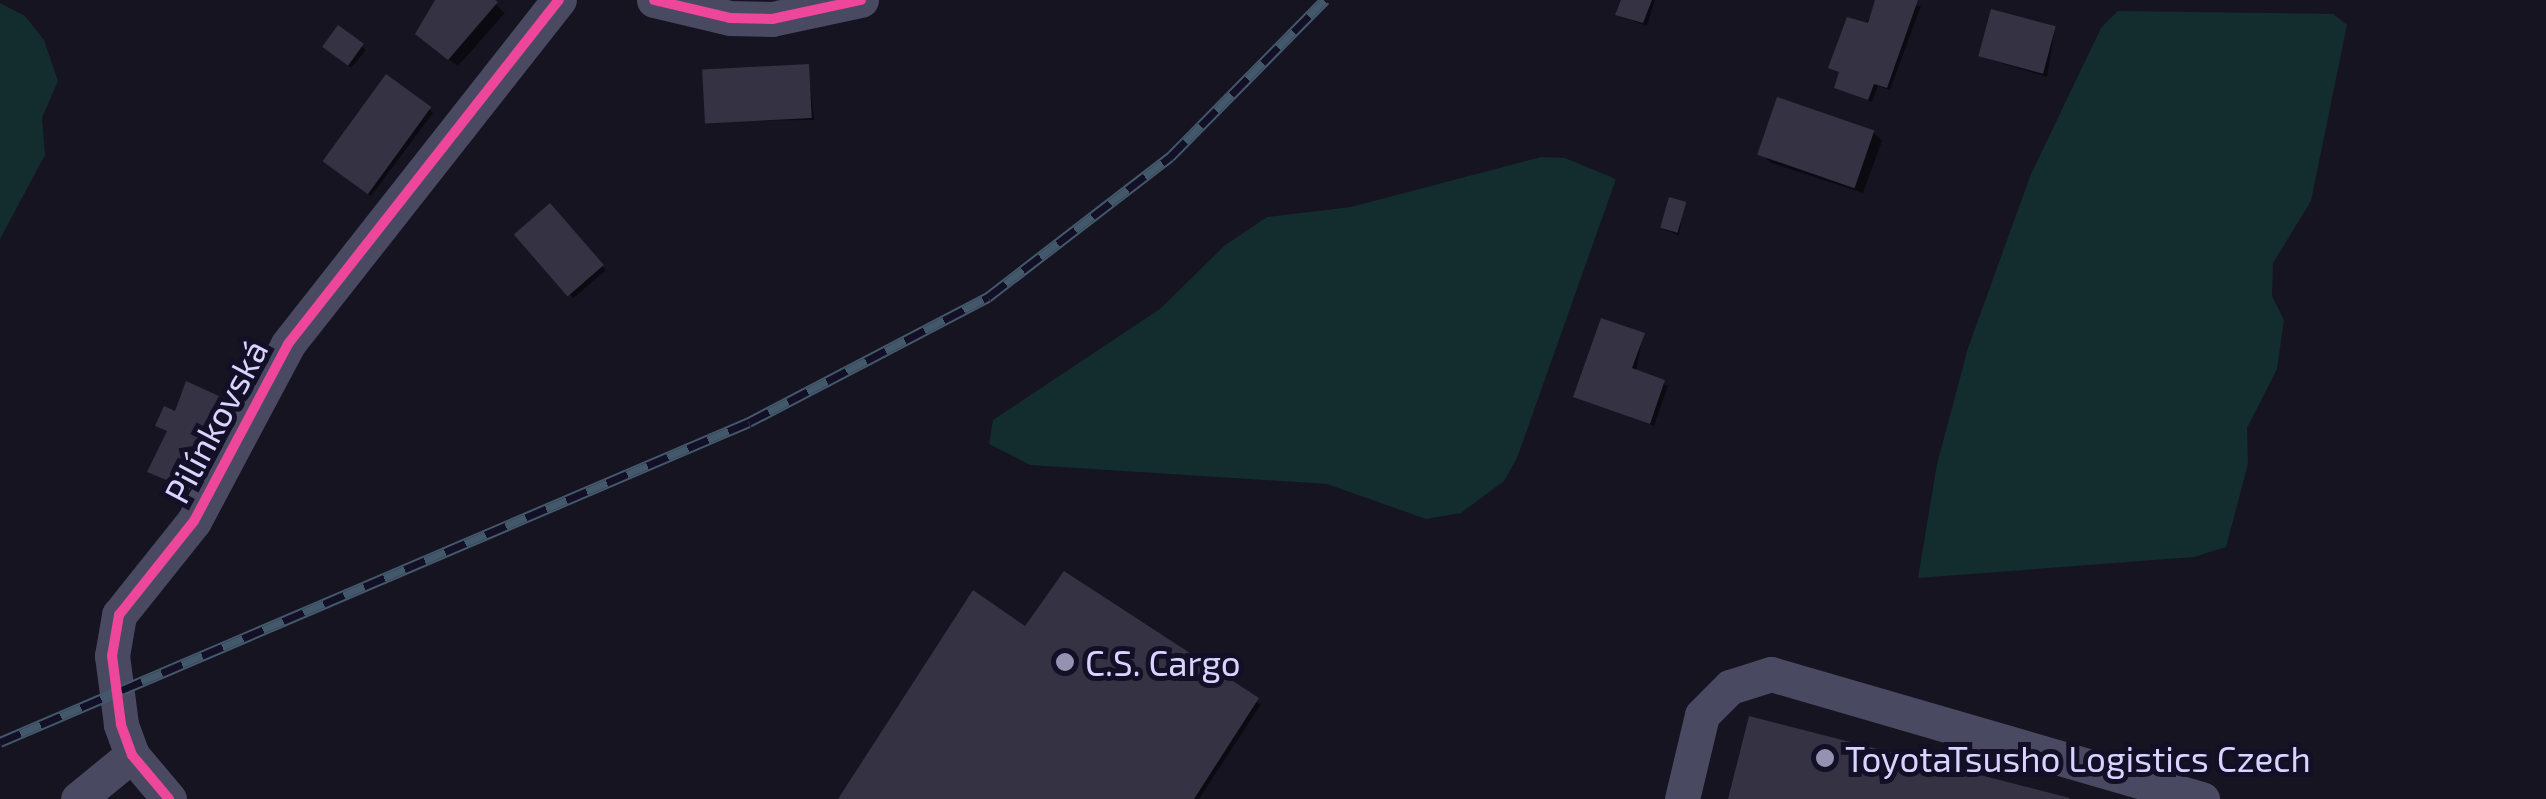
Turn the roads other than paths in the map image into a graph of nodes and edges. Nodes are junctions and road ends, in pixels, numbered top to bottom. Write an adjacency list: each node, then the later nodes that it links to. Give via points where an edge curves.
1 (559, 0): 4 (street, Pilínkovská, via 288,344 194,521 120,615 112,656 120,724)
2 (654, 0): 3 (street, via 730,18 772,20)
3 (861, 0)
4 (132, 754): 5 (street); 6 (street)
5 (78, 799)
6 (169, 799)
7 (1682, 799): 8 (street, via 1702,714 1730,687 1771,674)
8 (2202, 799)

